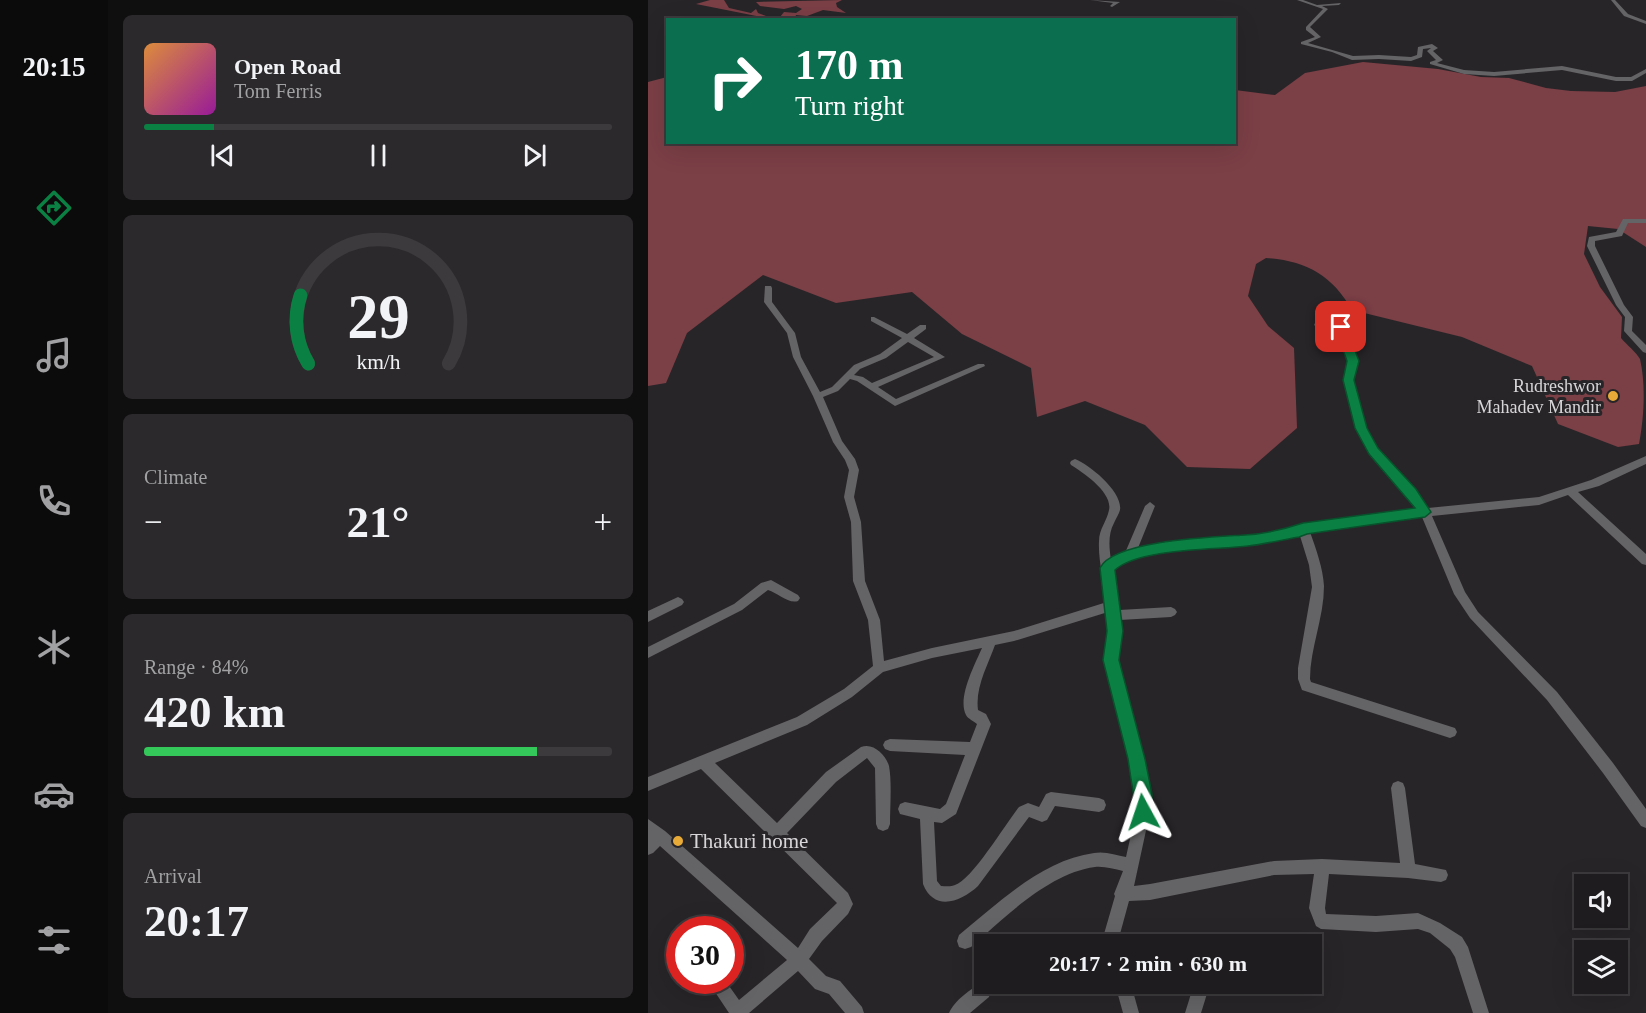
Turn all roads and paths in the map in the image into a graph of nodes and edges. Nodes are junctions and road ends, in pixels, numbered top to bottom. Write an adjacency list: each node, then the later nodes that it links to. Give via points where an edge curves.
1 (1092, 0): 7 (street, via 1118,2)
2 (1299, 0): 6 (street)
3 (1613, 0): 8 (street, via 1626,15)
4 (1339, 4): 6 (street)
5 (1306, 5): 6 (street)
6 (1316, 5): 9 (street, via 1326,9 1308,29 1318,37 1303,43 1348,58 1411,60 1420,56 1420,48 1432,46 1435,48 1430,51 1440,60 1432,63 1464,72 1494,74 1562,68 1632,80)
7 (1112, 6)
8 (1646, 23)
9 (1646, 71)
10 (1646, 221): 16 (street, via 1626,222 1618,234 1592,239 1591,246 1629,316 1628,331)
11 (768, 288): 20 (street, via 768,303 791,333 797,357)
12 (874, 319): 15 (street)
13 (1318, 325): 25 (street, via 1341,327 1353,361 1348,380 1361,428 1373,451)
14 (923, 327): 15 (street)
15 (908, 338): 18 (street); 19 (street, via 940,357)
16 (1646, 350)
17 (981, 366): 19 (street, via 895,403)
18 (847, 376): 19 (street); 20 (street, via 835,389)
19 (870, 387)
20 (818, 396): 37 (street, via 854,470 849,497 856,522 859,581 874,620)
21 (1646, 460): 23 (street)
22 (1075, 463): 29 (street, via 1089,471 1114,503 1115,511 1105,530)
23 (1570, 491): 25 (street, via 1539,501); 28 (street)
24 (1150, 506): 27 (street)
25 (1425, 512): 26 (street); 47 (street, via 1460,594 1474,615 1552,696)
26 (1303, 529): 27 (street, via 1246,541 1217,541); 38 (street, via 1315,564 1318,588 1303,682)
27 (1129, 556): 29 (street)
28 (1646, 561)
29 (1107, 568): 32 (street)
30 (794, 598): 36 (street, via 771,585 765,586 738,607)
31 (678, 603): 34 (street)
32 (1114, 610): 33 (street); 35 (street); 53 (street, via 1111,660 1143,794)
33 (1171, 612)
34 (648, 617)
35 (991, 640): 37 (street); 40 (street, via 972,695 972,713 984,724)
36 (648, 652)
37 (879, 668): 41 (street, via 848,693 802,721)
38 (1450, 732)
39 (890, 745): 40 (street)
40 (974, 749): 46 (street, via 951,809 942,816)
41 (704, 762): 42 (street); 50 (street)
42 (648, 784)
43 (1398, 788): 55 (street)
44 (1099, 805): 46 (street, via 1051,799 1042,815 1024,812 980,871 956,893 937,893 930,884)
45 (905, 809): 46 (street)
46 (927, 813)
47 (1646, 821)
48 (882, 824): 50 (street, via 882,766 866,751 831,777)
49 (648, 826): 51 (street)
50 (777, 834): 60 (street, via 845,904)
51 (660, 836): 52 (street); 60 (street)
52 (648, 848)
53 (1132, 865): 57 (street); 59 (street, via 1096,860 1073,865 1025,892)
54 (1322, 866): 55 (street); 57 (street, via 1274,868); 70 (street, via 1317,908 1321,921 1418,921 1435,928 1456,944 1462,954)
55 (1408, 871): 56 (street)
56 (1441, 875)
57 (1122, 894): 58 (street)
58 (1112, 934)
59 (965, 941)
60 (799, 960): 65 (street); 66 (street, via 821,983 834,987)
61 (725, 994): 65 (street)
62 (979, 994): 67 (street)
63 (1126, 994): 68 (street)
64 (1199, 994): 69 (street)
65 (739, 1012)
66 (856, 1013)
67 (957, 1013)
68 (1131, 1013)
69 (1193, 1013)
70 (1481, 1013)

